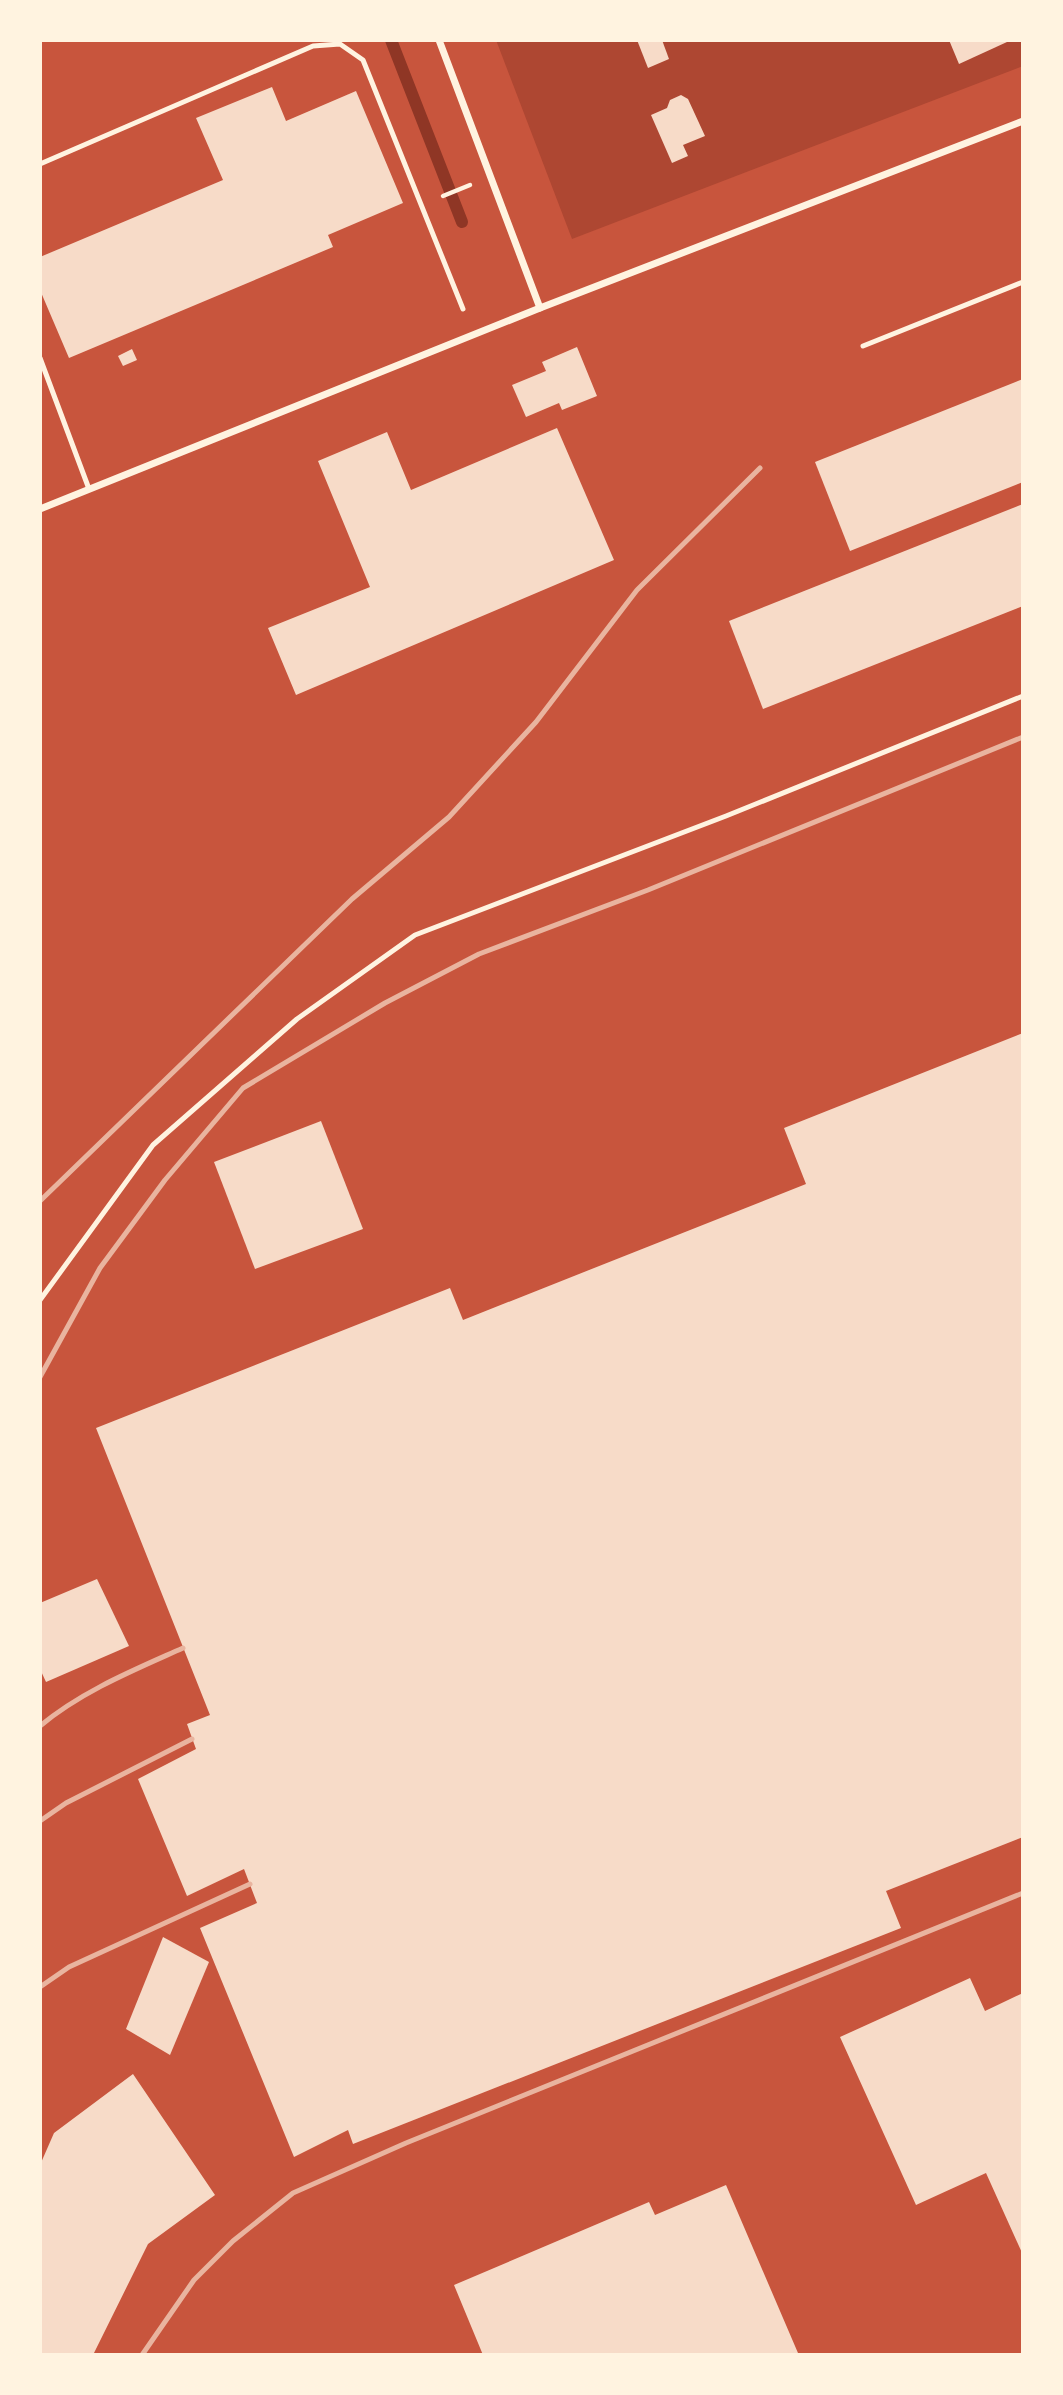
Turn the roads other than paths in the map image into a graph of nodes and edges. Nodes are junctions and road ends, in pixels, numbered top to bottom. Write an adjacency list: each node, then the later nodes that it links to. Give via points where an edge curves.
1 (439, 40): 5 (street)
2 (1023, 121): 5 (street)
3 (40, 164): 6 (lane, via 313,46 340,44 363,60)
4 (1023, 282): 7 (lane)
5 (540, 307): 9 (street)
6 (463, 309)
7 (863, 346)
8 (40, 359): 9 (lane)
9 (89, 489): 10 (street)
10 (40, 509)
11 (1023, 696): 12 (lane, via 415,935 297,1019 153,1145)
12 (40, 1300)

